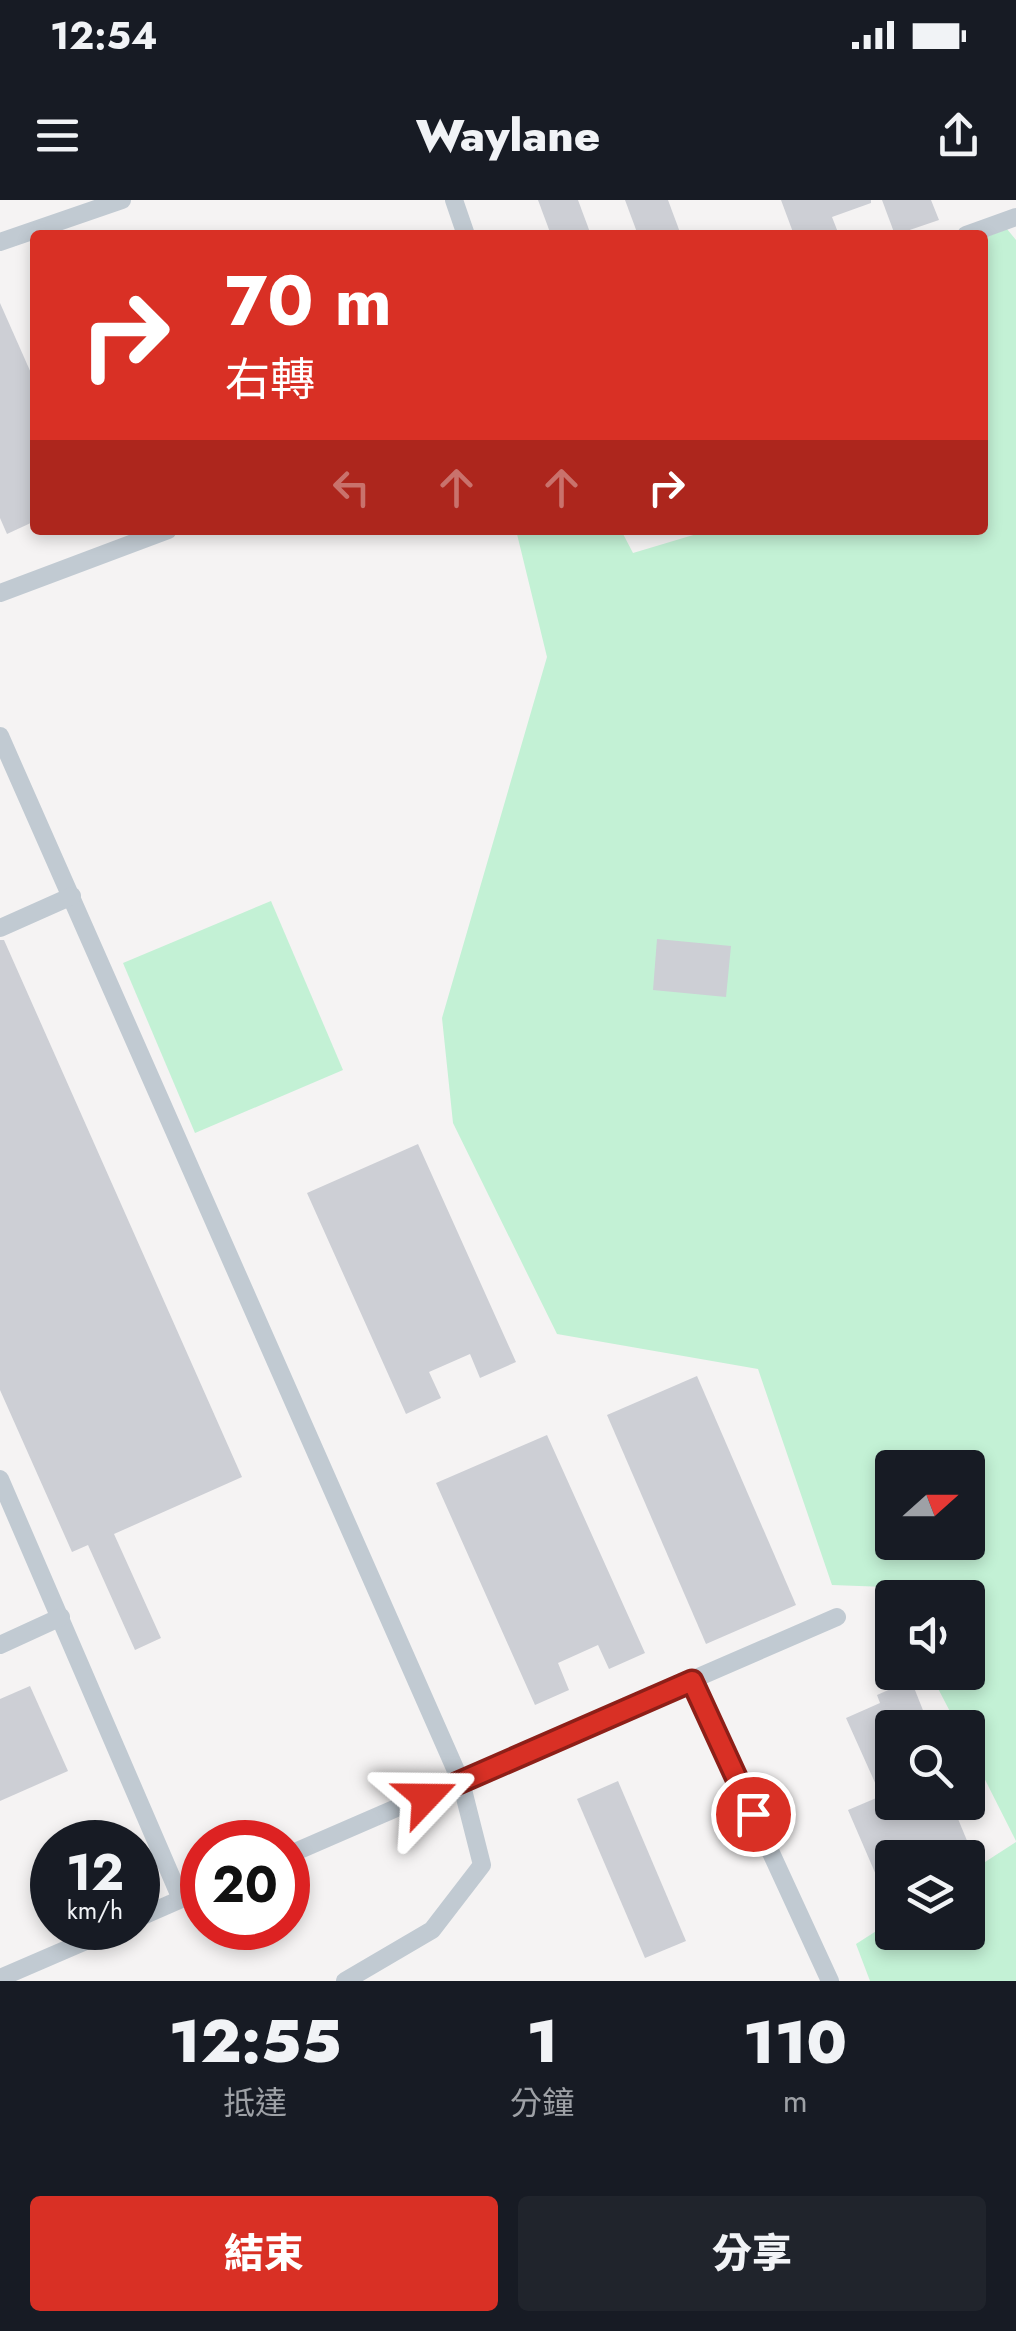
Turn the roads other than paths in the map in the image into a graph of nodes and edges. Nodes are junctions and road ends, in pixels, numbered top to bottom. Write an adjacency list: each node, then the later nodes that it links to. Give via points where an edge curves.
1 (122, 200): 4 (lane)
2 (454, 200): 5 (lane)
3 (1016, 217): 6 (lane)
4 (62, 228)
5 (464, 230)
6 (980, 230)
7 (30, 235): 8 (lane)
8 (0, 242)
9 (154, 535): 10 (lane)
10 (0, 593)
11 (0, 736): 12 (lane)
12 (72, 896): 13 (lane); 19 (lane)
13 (0, 928)
14 (0, 1479): 15 (lane)
15 (61, 1618): 17 (lane); 21 (lane)
16 (837, 1618): 18 (lane)
17 (0, 1645)
18 (692, 1681): 19 (lane); 25 (lane)
19 (461, 1782): 20 (lane); 24 (lane, via 482,1865 432,1930)
20 (310, 1845)
21 (180, 1894)
22 (65, 1950): 23 (lane)
23 (0, 1978)
24 (345, 1981)
25 (830, 1981)

